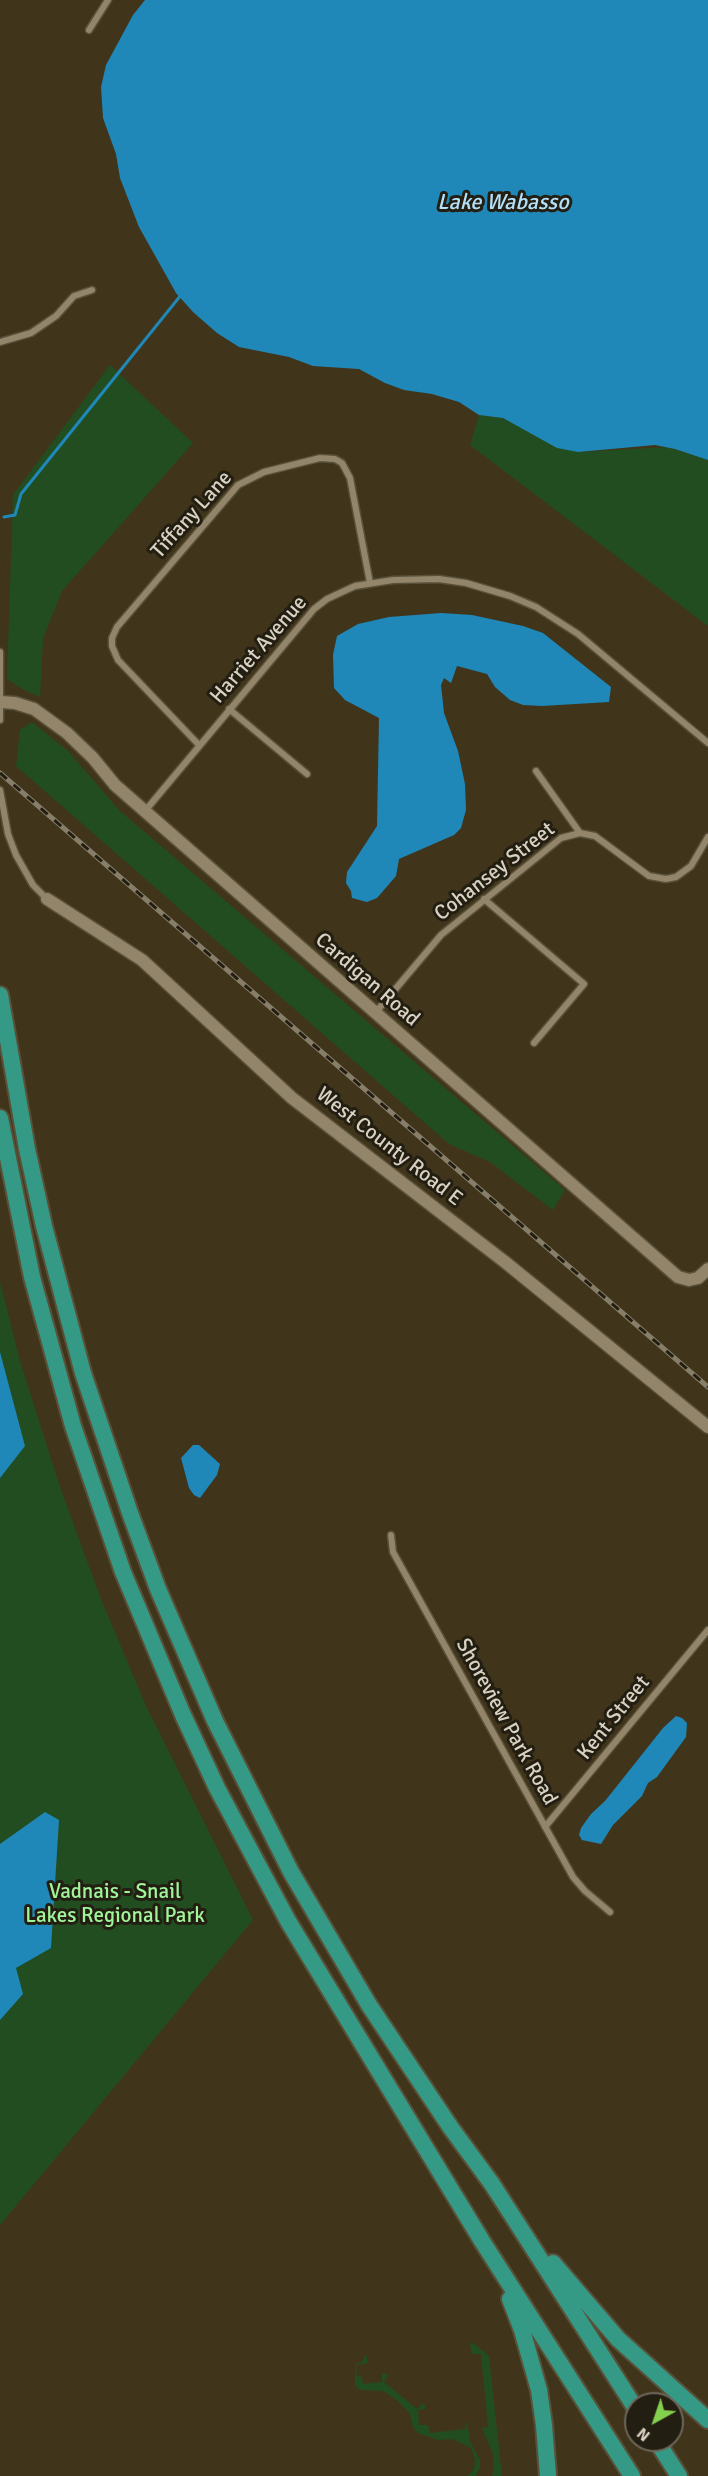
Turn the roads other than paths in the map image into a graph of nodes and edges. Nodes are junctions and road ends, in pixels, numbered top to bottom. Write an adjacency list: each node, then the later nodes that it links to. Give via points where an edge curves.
1 (108, 0): 2 (street)
2 (89, 30)
3 (92, 290): 4 (street, via 74,296 50,321 31,333)
4 (0, 342)
5 (370, 583): 8 (street, Harriet Avenue, via 340,592 314,609); 10 (street, Harriet Avenue, via 416,579 457,582 536,607 578,634); 11 (street, Tiffany Lane, via 350,478 342,463 320,458 264,472 238,485 117,627 112,638 118,660)
6 (0, 652): 7 (street)
7 (1, 702): 9 (street); 15 (street, Cardigan Road, via 34,709 67,733)
8 (229, 709): 11 (street, Harriet Avenue); 13 (street)
9 (0, 720)
10 (708, 743)
11 (199, 746): 15 (street, Harriet Avenue)
12 (536, 771): 16 (street)
13 (307, 774)
14 (0, 790): 18 (street, via 15,855 33,885)
15 (146, 812): 21 (street, Cardigan Road)
16 (580, 833): 17 (street, Cohansey Street, via 595,836 649,876 666,879 684,873); 19 (street, Cohansey Street, via 561,838)
17 (708, 837)
18 (47, 899): 25 (street, West County Road E, via 142,960 292,1098 498,1256)
19 (484, 899): 21 (street, Cohansey Street, via 441,935); 22 (street, via 584,984)
20 (0, 995): 30 (highway, via 27,1149 62,1299 105,1444 178,1638 254,1800 331,1942 407,2064)
21 (375, 1013): 24 (street, Cardigan Road, via 678,1277 698,1278)
22 (534, 1044)
23 (0, 1118): 31 (highway, via 18,1213 52,1352 97,1499 153,1647 217,1788 283,1912)
24 (708, 1269)
25 (708, 1427)
26 (391, 1535): 28 (street, Shoreview Park Road, via 393,1552)
27 (708, 1630): 28 (street, Kent Street)
28 (545, 1827): 29 (street, Shoreview Park Road, via 573,1877)
29 (610, 1912)
30 (501, 2198): 32 (highway); 33 (highway, via 618,2338)
31 (482, 2241): 35 (highway, via 513,2306 532,2365 544,2426); 36 (highway)
32 (625, 2392)
33 (708, 2420)
34 (664, 2452): 37 (highway)
35 (548, 2476)
36 (632, 2476)
37 (679, 2476)

